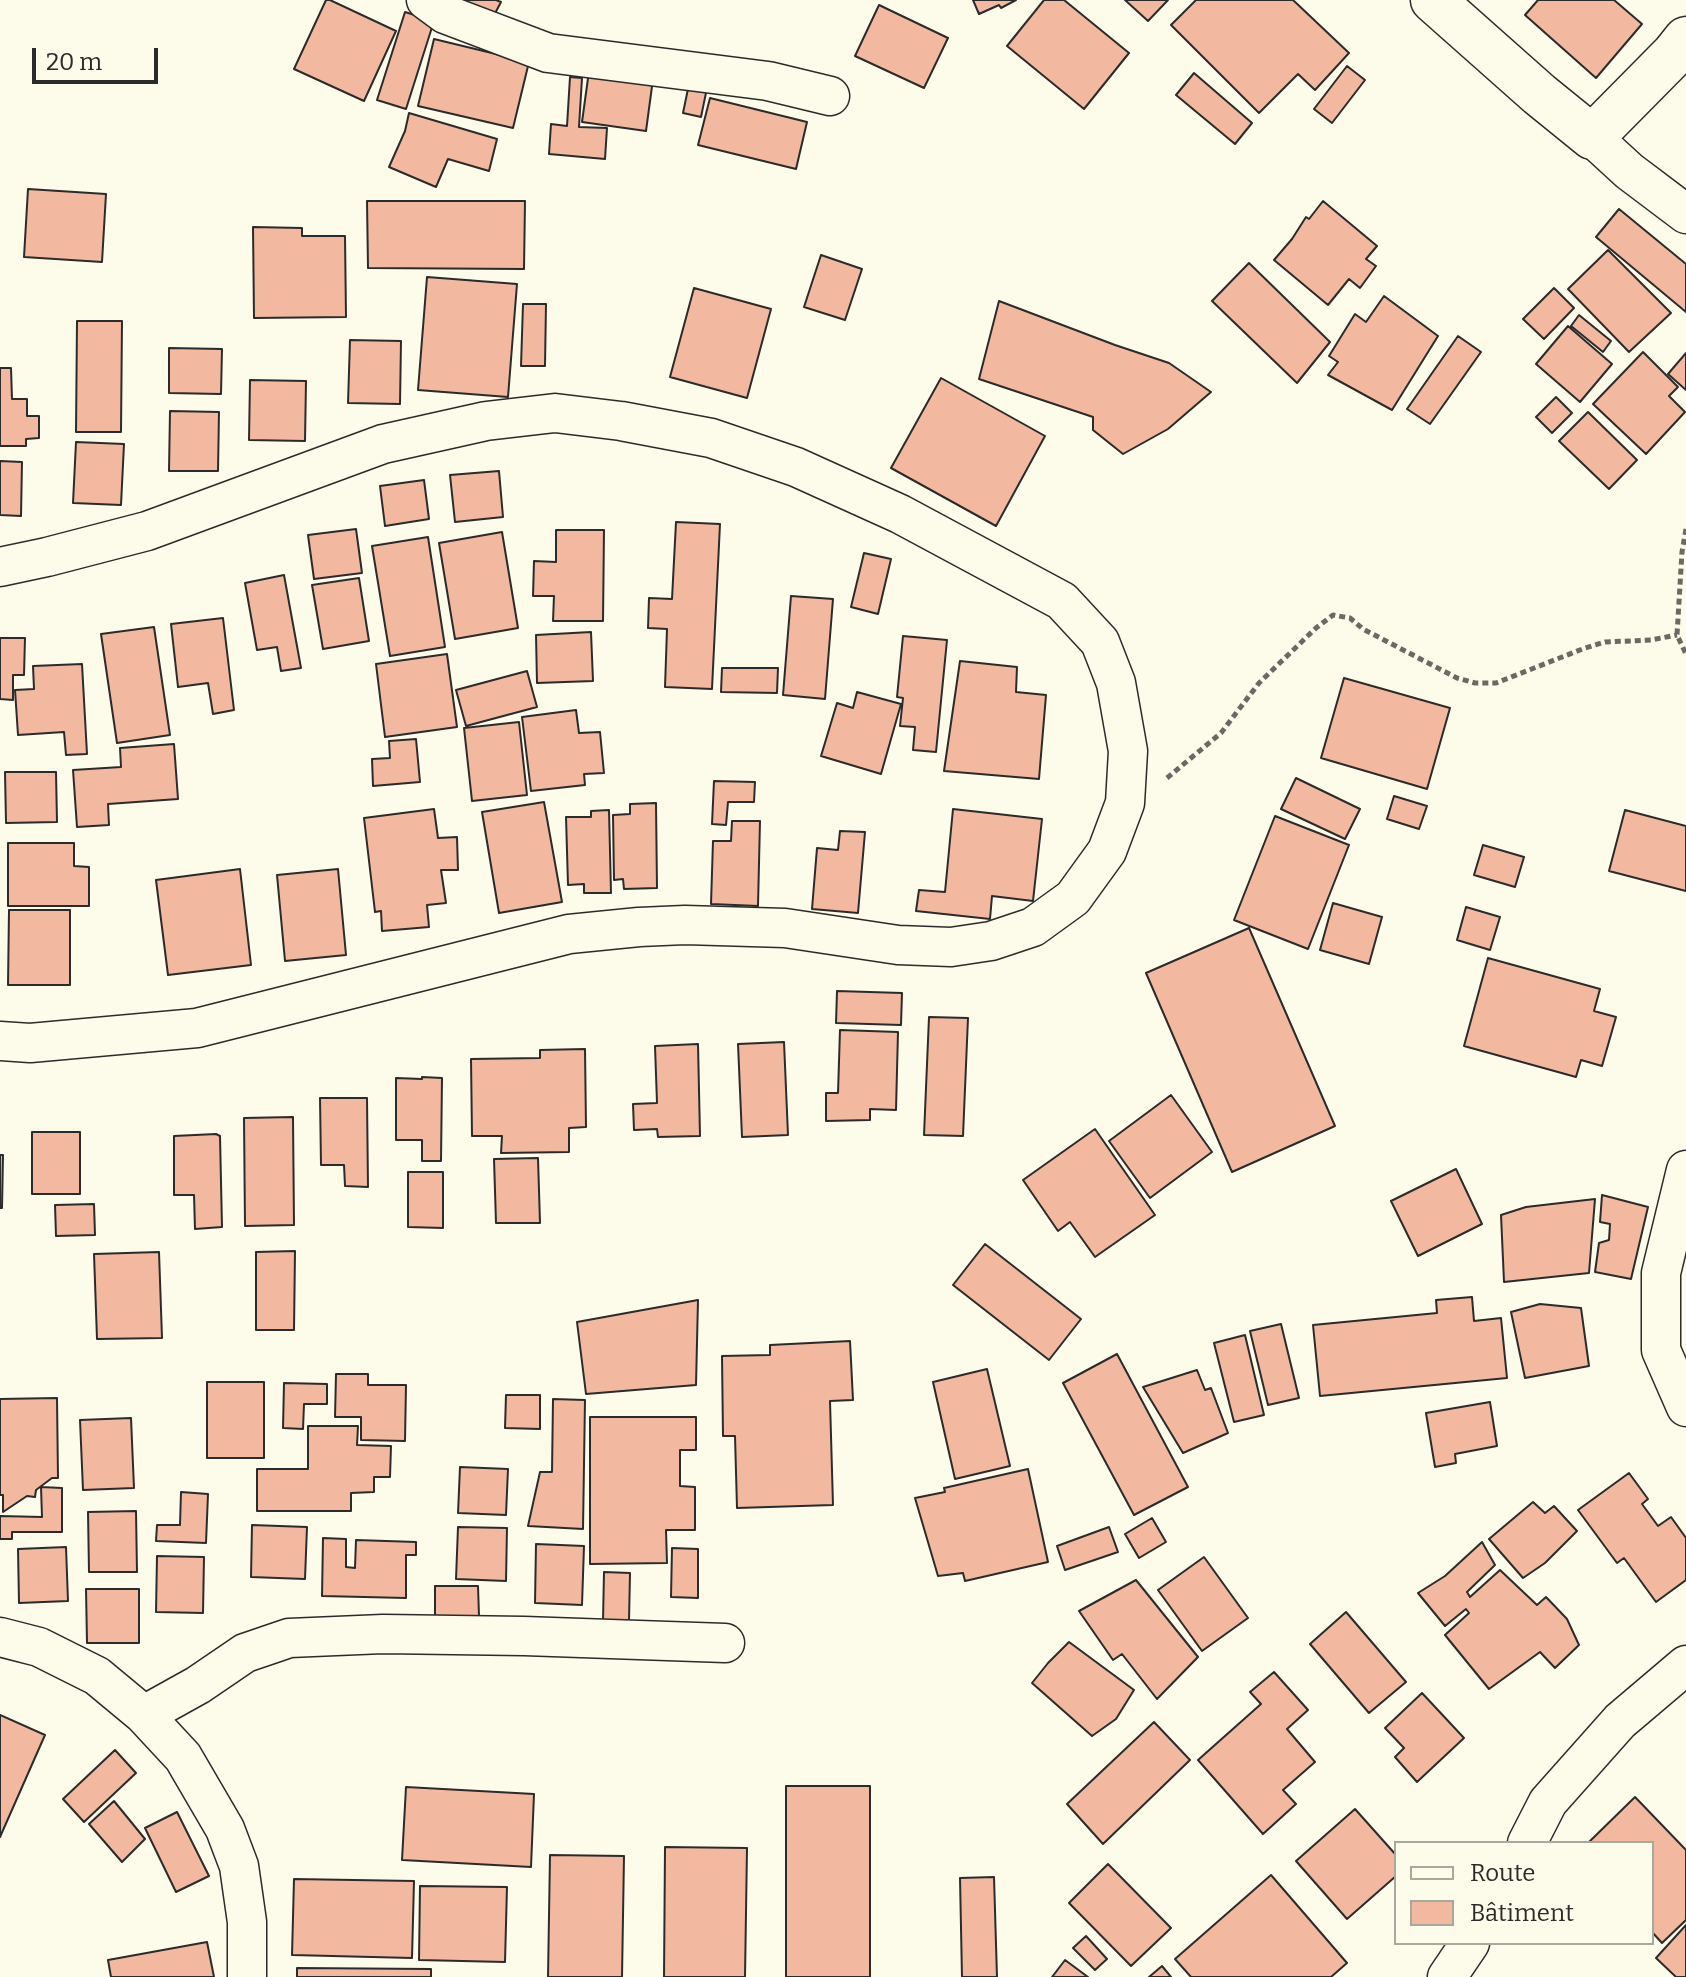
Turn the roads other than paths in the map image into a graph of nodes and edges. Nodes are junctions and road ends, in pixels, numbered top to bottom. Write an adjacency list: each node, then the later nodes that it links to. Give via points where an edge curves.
1 (426, 0): 4 (street, via 445,14 548,53 768,81)
2 (1433, 0): 5 (street)
3 (1686, 39): 5 (street)
4 (830, 96)
5 (1592, 137): 6 (street)
6 (1686, 214)
7 (0, 567): 8 (street, via 147,531 383,444 486,421 555,413 621,421 711,438 796,467 900,514 1062,601 1100,642 1116,683 1128,751 1125,803 1107,851 1073,898 1033,927 991,941 951,947 898,945 785,928 732,926 597,931 197,1028)
8 (0, 1041)
9 (1686, 1170): 10 (street, via 1661,1273 1661,1350)
10 (1686, 1407)
11 (0, 1637): 14 (street, via 39,1647 97,1676)
12 (725, 1643): 14 (street, via 383,1634 289,1638 245,1653)
13 (1686, 1665): 15 (street, via 1620,1721 1548,1802)
14 (144, 1715): 17 (street, via 183,1757 225,1829 239,1866)
15 (1528, 1841)
16 (1469, 1945): 18 (street)
17 (247, 1977)
18 (1447, 1977)

